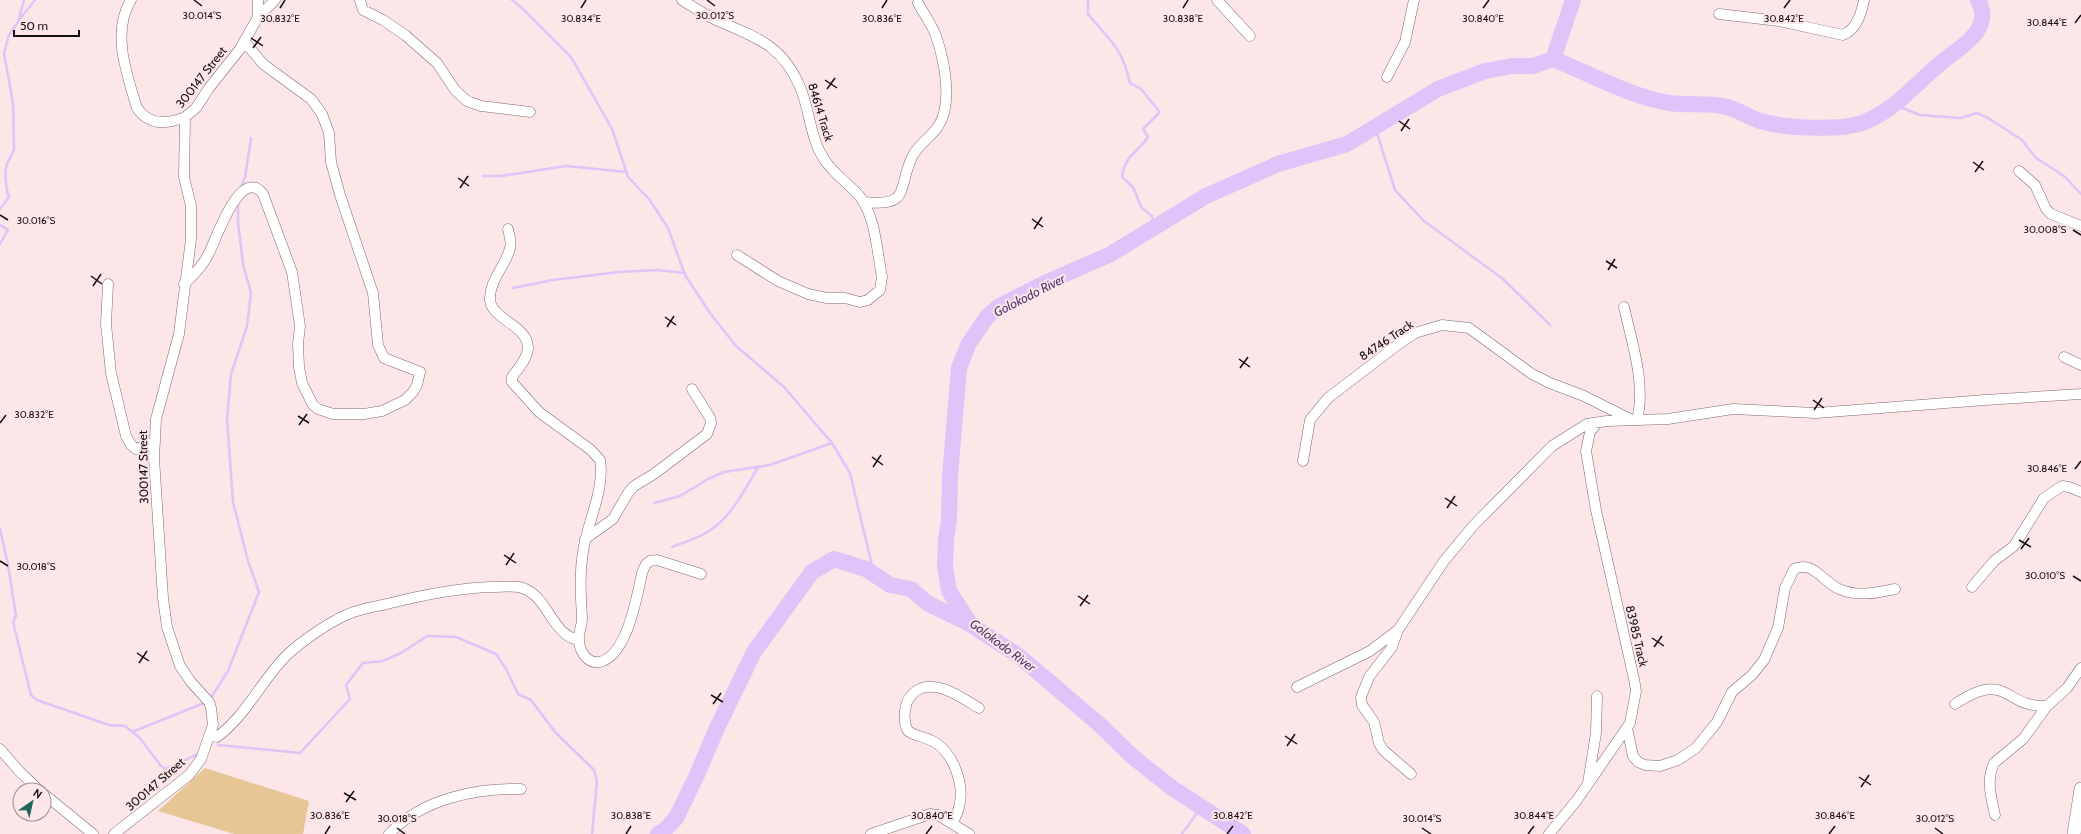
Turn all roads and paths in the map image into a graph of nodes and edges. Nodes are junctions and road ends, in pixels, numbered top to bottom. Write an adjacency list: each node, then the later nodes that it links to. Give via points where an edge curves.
1 (131, 0): 16 (street, via 126,7 122,26 122,50 137,108 142,115 154,122 172,122)
2 (258, 0): 11 (street)
3 (275, 0): 11 (street)
4 (360, 0): 15 (street, via 363,10 392,26 437,63 455,90 467,102)
5 (682, 0): 18 (street, 84614 Track, via 715,19 758,37 781,56 801,89 816,144 824,160 852,187)
6 (1217, 0): 12 (street)
7 (1414, 0): 14 (street, via 1405,42)
8 (1864, 0): 10 (street, via 1857,22 1852,29 1842,35 1779,21)
9 (918, 3): 18 (street, via 935,35 942,58 946,80 944,116 936,130 915,150 902,193 898,198 881,204)
10 (1719, 14)
11 (258, 17): 13 (street, 300147 Street)
12 (1250, 36)
13 (244, 41): 16 (street, 300147 Street, via 196,108); 23 (street, via 263,64 311,99 322,114 340,195 373,292 380,353 384,358 420,372 417,385 405,400 382,411 334,414 313,405 302,383 299,367 300,326 292,272 263,194 259,190 244,190 234,199 201,268)
14 (1387, 77)
15 (530, 112)
16 (185, 117): 23 (street, 300147 Street, via 184,177 191,206 191,239)
17 (2019, 172): 19 (street, via 2035,185 2046,209)
18 (863, 202): 21 (street, 84614 Track, via 872,226 882,277 880,290 868,300 860,302 808,294 778,281)
19 (2081, 226)
20 (508, 230): 34 (street, via 510,247 492,285 492,304 527,342 527,352 512,377 513,383 539,412 591,450 600,460 600,483)
21 (737, 255)
22 (108, 284): 31 (street, via 106,324 111,373 126,436 128,442 136,449)
23 (184, 284): 31 (street, 300147 Street, via 179,334 156,419)
24 (1624, 307): 29 (street, via 1641,395 1641,403)
25 (2064, 357): 26 (street)
26 (2081, 365)
27 (692, 389): 34 (street, via 710,418 707,434 634,486 613,519)
28 (2081, 394): 29 (street, via 1816,414 1733,409 1668,419)
29 (1634, 420): 30 (street); 32 (street, 84746 Track, via 1532,374 1469,328 1442,325 1415,334 1400,343 1328,398 1310,420)
30 (1597, 423): 38 (street, via 1587,424 1552,446 1473,526 1444,561); 46 (street, 83985 Track, via 1590,432 1586,451 1596,510 1636,691 1632,717)
31 (154, 442): 47 (street, 300147 Street, via 162,598 167,627 180,666 212,708)
32 (1303, 461)
33 (2081, 492): 36 (street, via 2062,486 2044,498 2014,546 1994,561)
34 (586, 539): 39 (street, via 580,583 582,619)
35 (701, 574): 39 (street, via 657,560 650,561 642,573 624,638 614,651 601,661 591,662 584,655)
36 (1972, 587)
37 (1895, 589): 46 (street, via 1863,594 1848,592 1830,584 1807,566 1794,569 1785,588 1778,628 1764,660 1752,675 1732,692 1718,722 1696,748 1678,760 1660,766 1645,765 1633,756)
38 (1398, 630): 41 (street, via 1370,651); 49 (street, via 1392,647 1369,677 1361,697 1362,706 1374,722 1379,744)
39 (578, 640): 47 (street, via 564,634 535,595 525,589 467,588 424,594 345,615 289,653 225,732 217,737)
40 (2081, 668): 44 (street, via 2067,688)
41 (1297, 687)
42 (1597, 696): 51 (street, via 1596,732)
43 (1955, 704): 44 (street, via 1977,692 1991,688 2030,704)
44 (2048, 706): 55 (street, via 2022,738 1994,763 1991,769 1990,786)
45 (979, 708): 56 (street, via 945,690 928,686 910,696 905,708 904,717 908,731 941,747 956,772 961,792 959,807)
46 (1627, 728): 51 (street, 83985 Track)
47 (211, 733): 58 (street, 300147 Street, via 201,759 189,775)
48 (0, 749): 50 (street)
49 (1411, 774)
50 (31, 782)
51 (1588, 785): 62 (street, 83985 Track)
52 (521, 789): 59 (street, via 489,789 437,802 402,822)
53 (2081, 789): 63 (street)
54 (52, 801): 57 (street)
55 (1995, 815)
56 (952, 824): 60 (street, via 938,815 930,814); 61 (street)
57 (93, 834)
58 (114, 834)
59 (389, 834)
60 (871, 834)
61 (969, 834)
62 (1549, 834)
63 (2074, 834)

